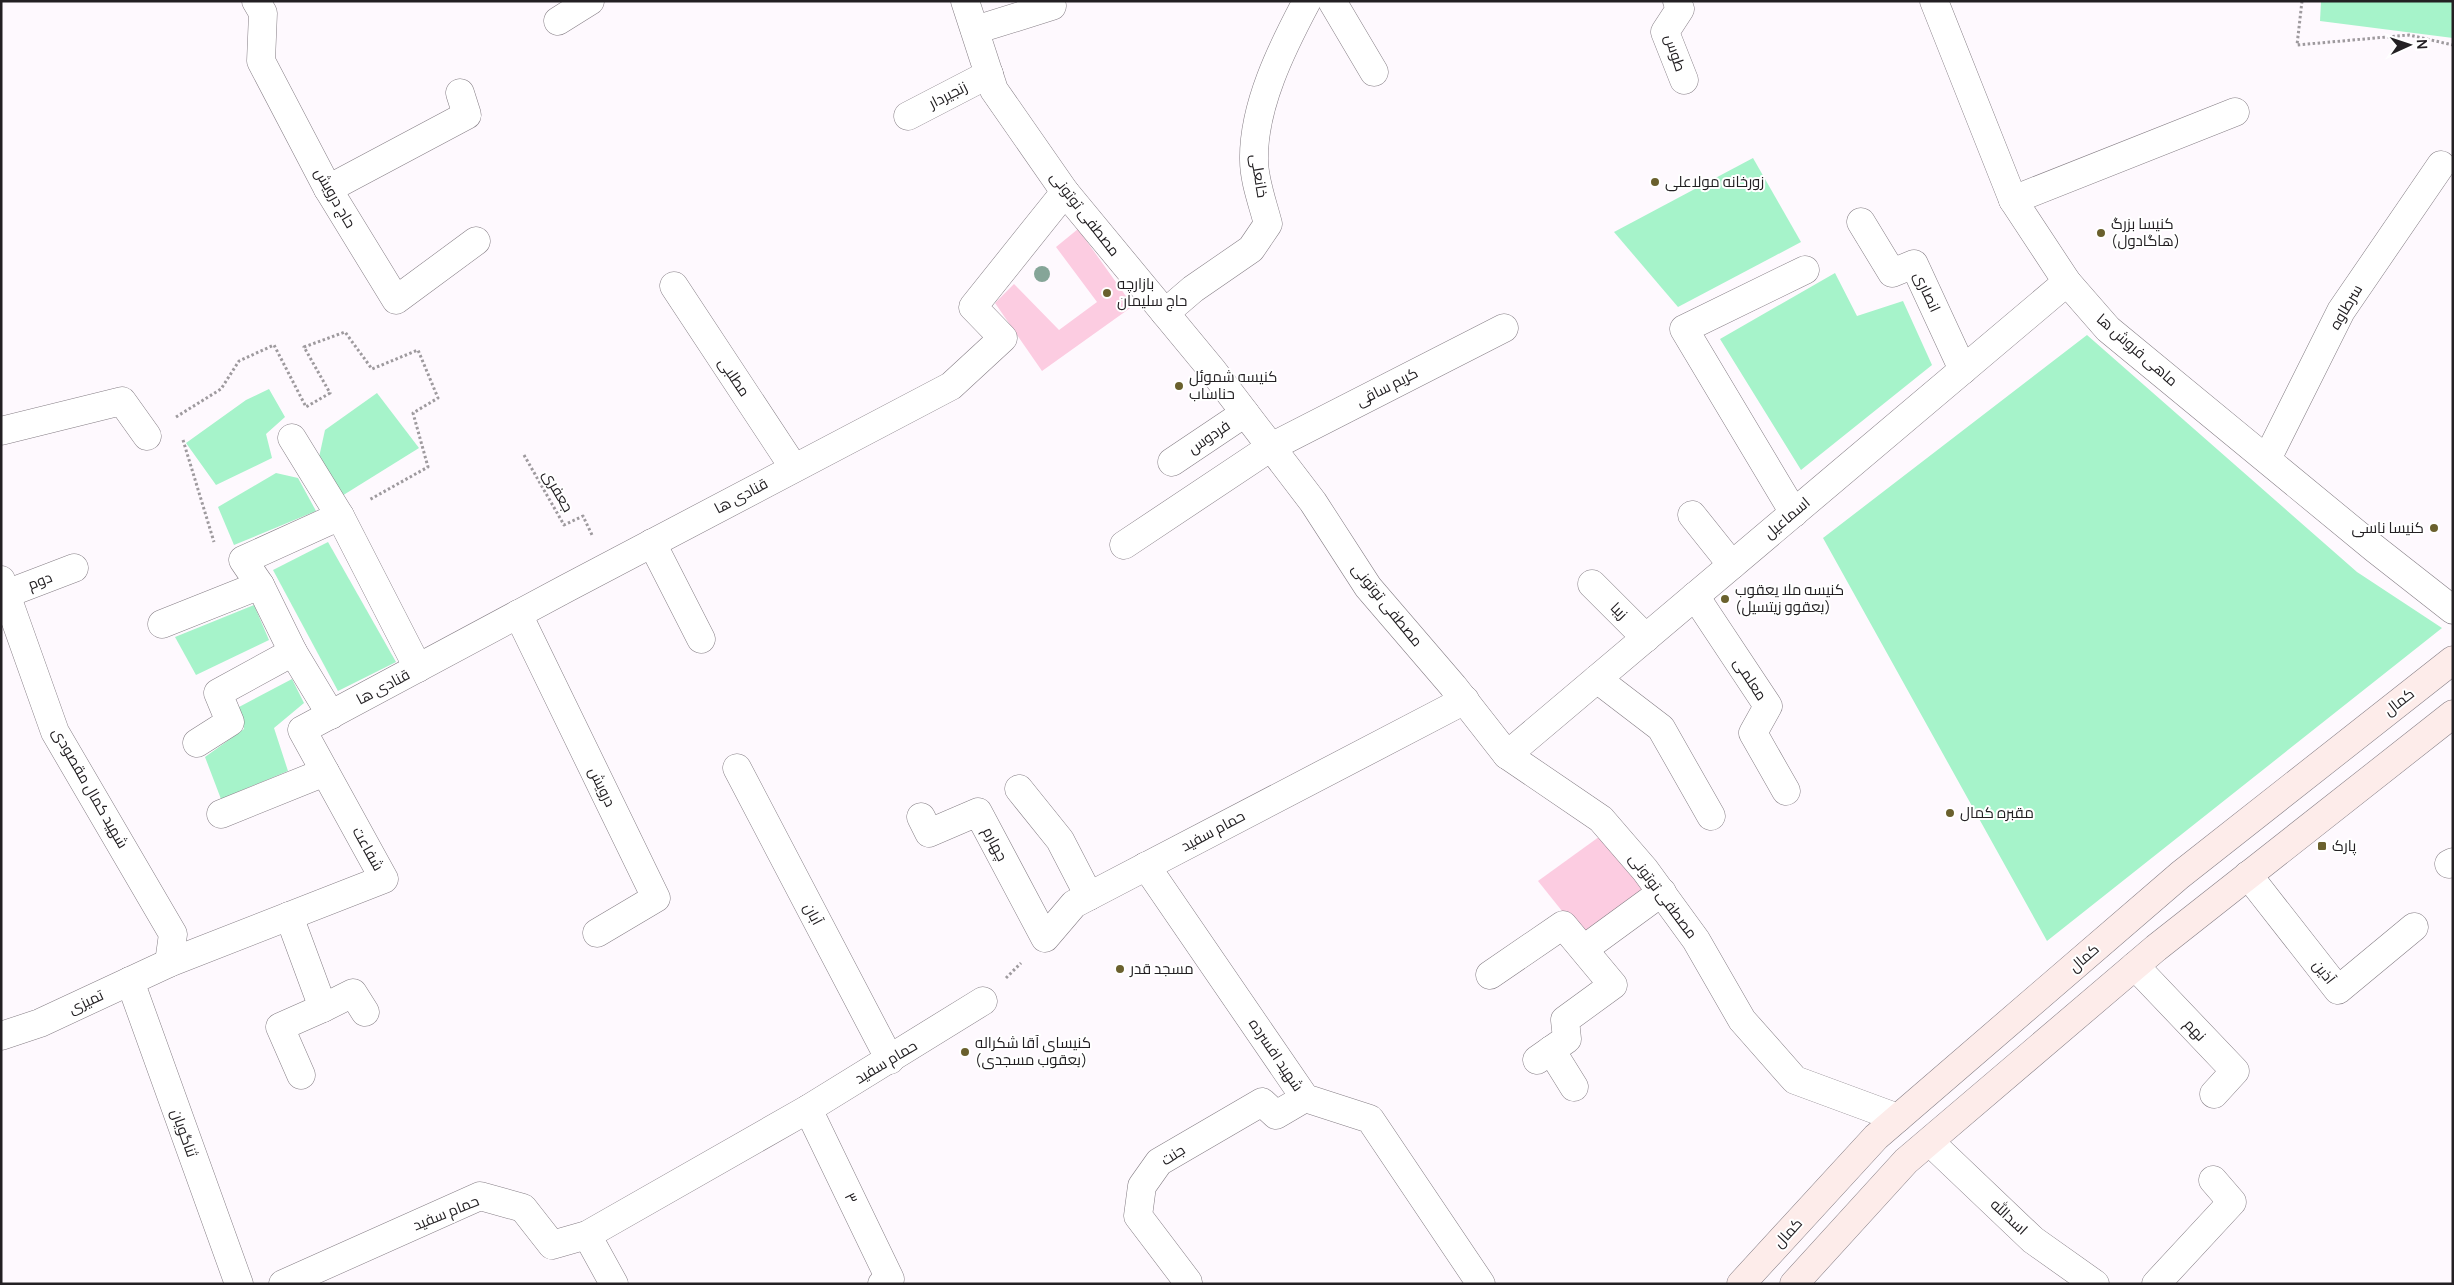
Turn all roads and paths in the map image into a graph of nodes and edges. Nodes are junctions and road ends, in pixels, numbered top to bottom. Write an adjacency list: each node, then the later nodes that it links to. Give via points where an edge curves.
1 (256, 1): 20 (street, حاج درویش, via 263,12 261,61)
2 (590, 1): 10 (street)
3 (965, 1): 11 (street, مصطفی توتونی)
4 (1307, 1): 28 (street, خانعلی, via 1284,46 1256,125 1254,162 1268,224 1251,249 1193,289)
5 (1332, 1): 13 (street)
6 (1677, 1): 15 (street, طوس, via 1680,9 1665,32)
7 (1934, 1): 22 (street, ماهی فروش ها)
8 (2302, 1): 12 (path, via 2297,44 2409,35)
9 (1052, 6): 11 (street)
10 (558, 21)
11 (975, 30): 14 (street, مصطفی توتونی)
12 (2453, 45)
13 (1374, 72)
14 (989, 74): 18 (street, زنجیردار); 21 (street, مصطفی توتونی, via 994,90)
15 (1684, 80)
16 (460, 93): 20 (street, via 467,115)
17 (2235, 112): 22 (street)
18 (908, 116)
19 (2441, 165): 37 (street, سرطاوه, via 2342,311)
20 (328, 189): 24 (street, حاج درویش, via 396,300)
21 (1065, 192): 28 (street, مصطفی توتونی); 39 (street, قنادی ها, via 974,307 1003,338 951,386)
22 (2013, 200): 26 (street, ماهی فروش ها)
23 (1861, 222): 30 (street, انصاری, via 1892,273 1914,264)
24 (476, 241)
25 (1805, 270): 40 (street, via 1684,329)
26 (2067, 282): 30 (street, اسماعیل); 37 (street, ماهی فروش ها, via 2108,329)
27 (674, 286): 39 (street, مطلبی)
28 (1165, 313): 31 (street, مصطفی توتونی)
29 (1504, 328): 35 (street, کریم ساقی)
30 (1963, 370): 40 (street, اسماعیل)
31 (1245, 413): 35 (street, مصطفی توتونی); 38 (street, فردوس)
32 (1, 431): 33 (street, via 122,401)
33 (147, 436)
34 (292, 438): 42 (street)
35 (1270, 447): 44 (street, کریم ساقی); 61 (street, مصطفی توتونی, via 1313,502 1368,587)
36 (524, 454): 46 (path, جعفری, via 564,525 583,516)
37 (2267, 459): 52 (street, ماهی فروش ها)
38 (1172, 462)
39 (794, 468): 43 (street, قنادی ها)
40 (1794, 513): 45 (street, اسماعیل)
41 (1692, 515): 45 (street)
42 (340, 516): 49 (street, via 243,560); 59 (street)
43 (652, 543): 46 (street, قنادی ها); 56 (street)
44 (1124, 545)
45 (1732, 565): 51 (street, اسماعیل)
46 (607, 567): 53 (street, قنادی ها)
47 (74, 568): 50 (street, دوم)
48 (1592, 584): 55 (street, زیبا)
49 (260, 585): 54 (street); 57 (street)
50 (4, 587): 83 (street, شهید کمال مقصودی, via 55,732 173,934)
51 (1695, 596): 55 (street, اسماعیل); 70 (street, معلمی, via 1768,706 1753,733)
52 (2453, 610)
53 (518, 614): 59 (street, قنادی ها); 80 (street, درویش, via 656,898)
54 (162, 624)
55 (1646, 638): 60 (street, اسماعیل)
56 (701, 639)
57 (293, 652): 63 (street); 65 (street, via 218,693 230,722)
58 (2453, 660): 97 (main road, کمال, via 2180,875)
59 (418, 668): 63 (street, قنادی ها)
60 (1597, 679): 66 (street, اسماعیل); 72 (street, via 1661,728)
61 (1465, 700): 66 (street, مصطفی توتونی); 74 (street, حمام سفید)
62 (2453, 714): 75 (main road)
63 (331, 715): 64 (street, قنادی ها)
64 (302, 730): 68 (street, شفاعت)
65 (197, 743)
66 (1507, 755): 76 (street, مصطفی توتونی, via 1601,819)
67 (737, 768): 91 (street, آبان)
68 (325, 772): 71 (street); 78 (street, شفاعت, via 384,879)
69 (1019, 790): 77 (street, via 1060,840)
70 (1786, 791)
71 (222, 814)
72 (1711, 816)
73 (921, 817): 81 (street, چهارم, via 929,833 978,812)
74 (1146, 866): 77 (street, حمام سفید); 95 (street, شهید افسرده)
75 (2248, 875): 79 (street, آذین, via 2338,990); 84 (main road)
76 (1662, 892): 82 (street); 97 (street, مصطفی توتونی, via 1696,940 1742,1020 1795,1080)
77 (1089, 896): 81 (street, حمام سفید, via 1074,904)
78 (289, 916): 83 (street, شفاعت); 88 (street)
79 (2414, 927)
80 (597, 933)
81 (1045, 938): 87 (path)
82 (1584, 950): 85 (street, via 1563,925); 93 (street, via 1613,985 1565,1020 1567,1039 1544,1055)
83 (169, 963): 86 (street, تمیزی)
84 (2135, 966): 94 (street, نهم, via 2234,1071); 98 (main road)
85 (1490, 975)
86 (130, 981): 90 (street, تمیزی, via 40,1023); 103 (street, ثناگویان)
87 (983, 1002): 91 (street, حمام سفید)
88 (323, 1008): 89 (street, via 353,993); 92 (street, via 280,1027)
89 (365, 1012)
90 (1, 1036)
91 (890, 1060): 96 (street, حمام سفید)
92 (301, 1075)
93 (1574, 1088)
94 (2214, 1094)
95 (1305, 1098): 102 (street, جنت, via 1276,1115 1262,1102 1158,1162 1142,1186 1138,1216); 107 (street, شهید افسرده, via 1370,1119)
96 (808, 1109): 100 (street, حمام سفید); 106 (street, ۳, via 890,1279)
97 (1898, 1118): 108 (main road, کمال, via 1876,1137)
98 (1930, 1142): 109 (main road, via 1906,1162); 110 (street, اسدالله, via 2033,1240)
99 (2213, 1180): 111 (street, via 2232,1202)
100 (587, 1234): 101 (street, حمام سفید, via 552,1245 523,1208 480,1196); 105 (street)
101 (326, 1275): 104 (street, حمام سفید)
102 (1188, 1282)
103 (239, 1284)
104 (283, 1284)
105 (614, 1284)
106 (882, 1284)
107 (1481, 1284)
108 (1741, 1284)
109 (1794, 1284)
110 (2095, 1284)
111 (2156, 1284)

